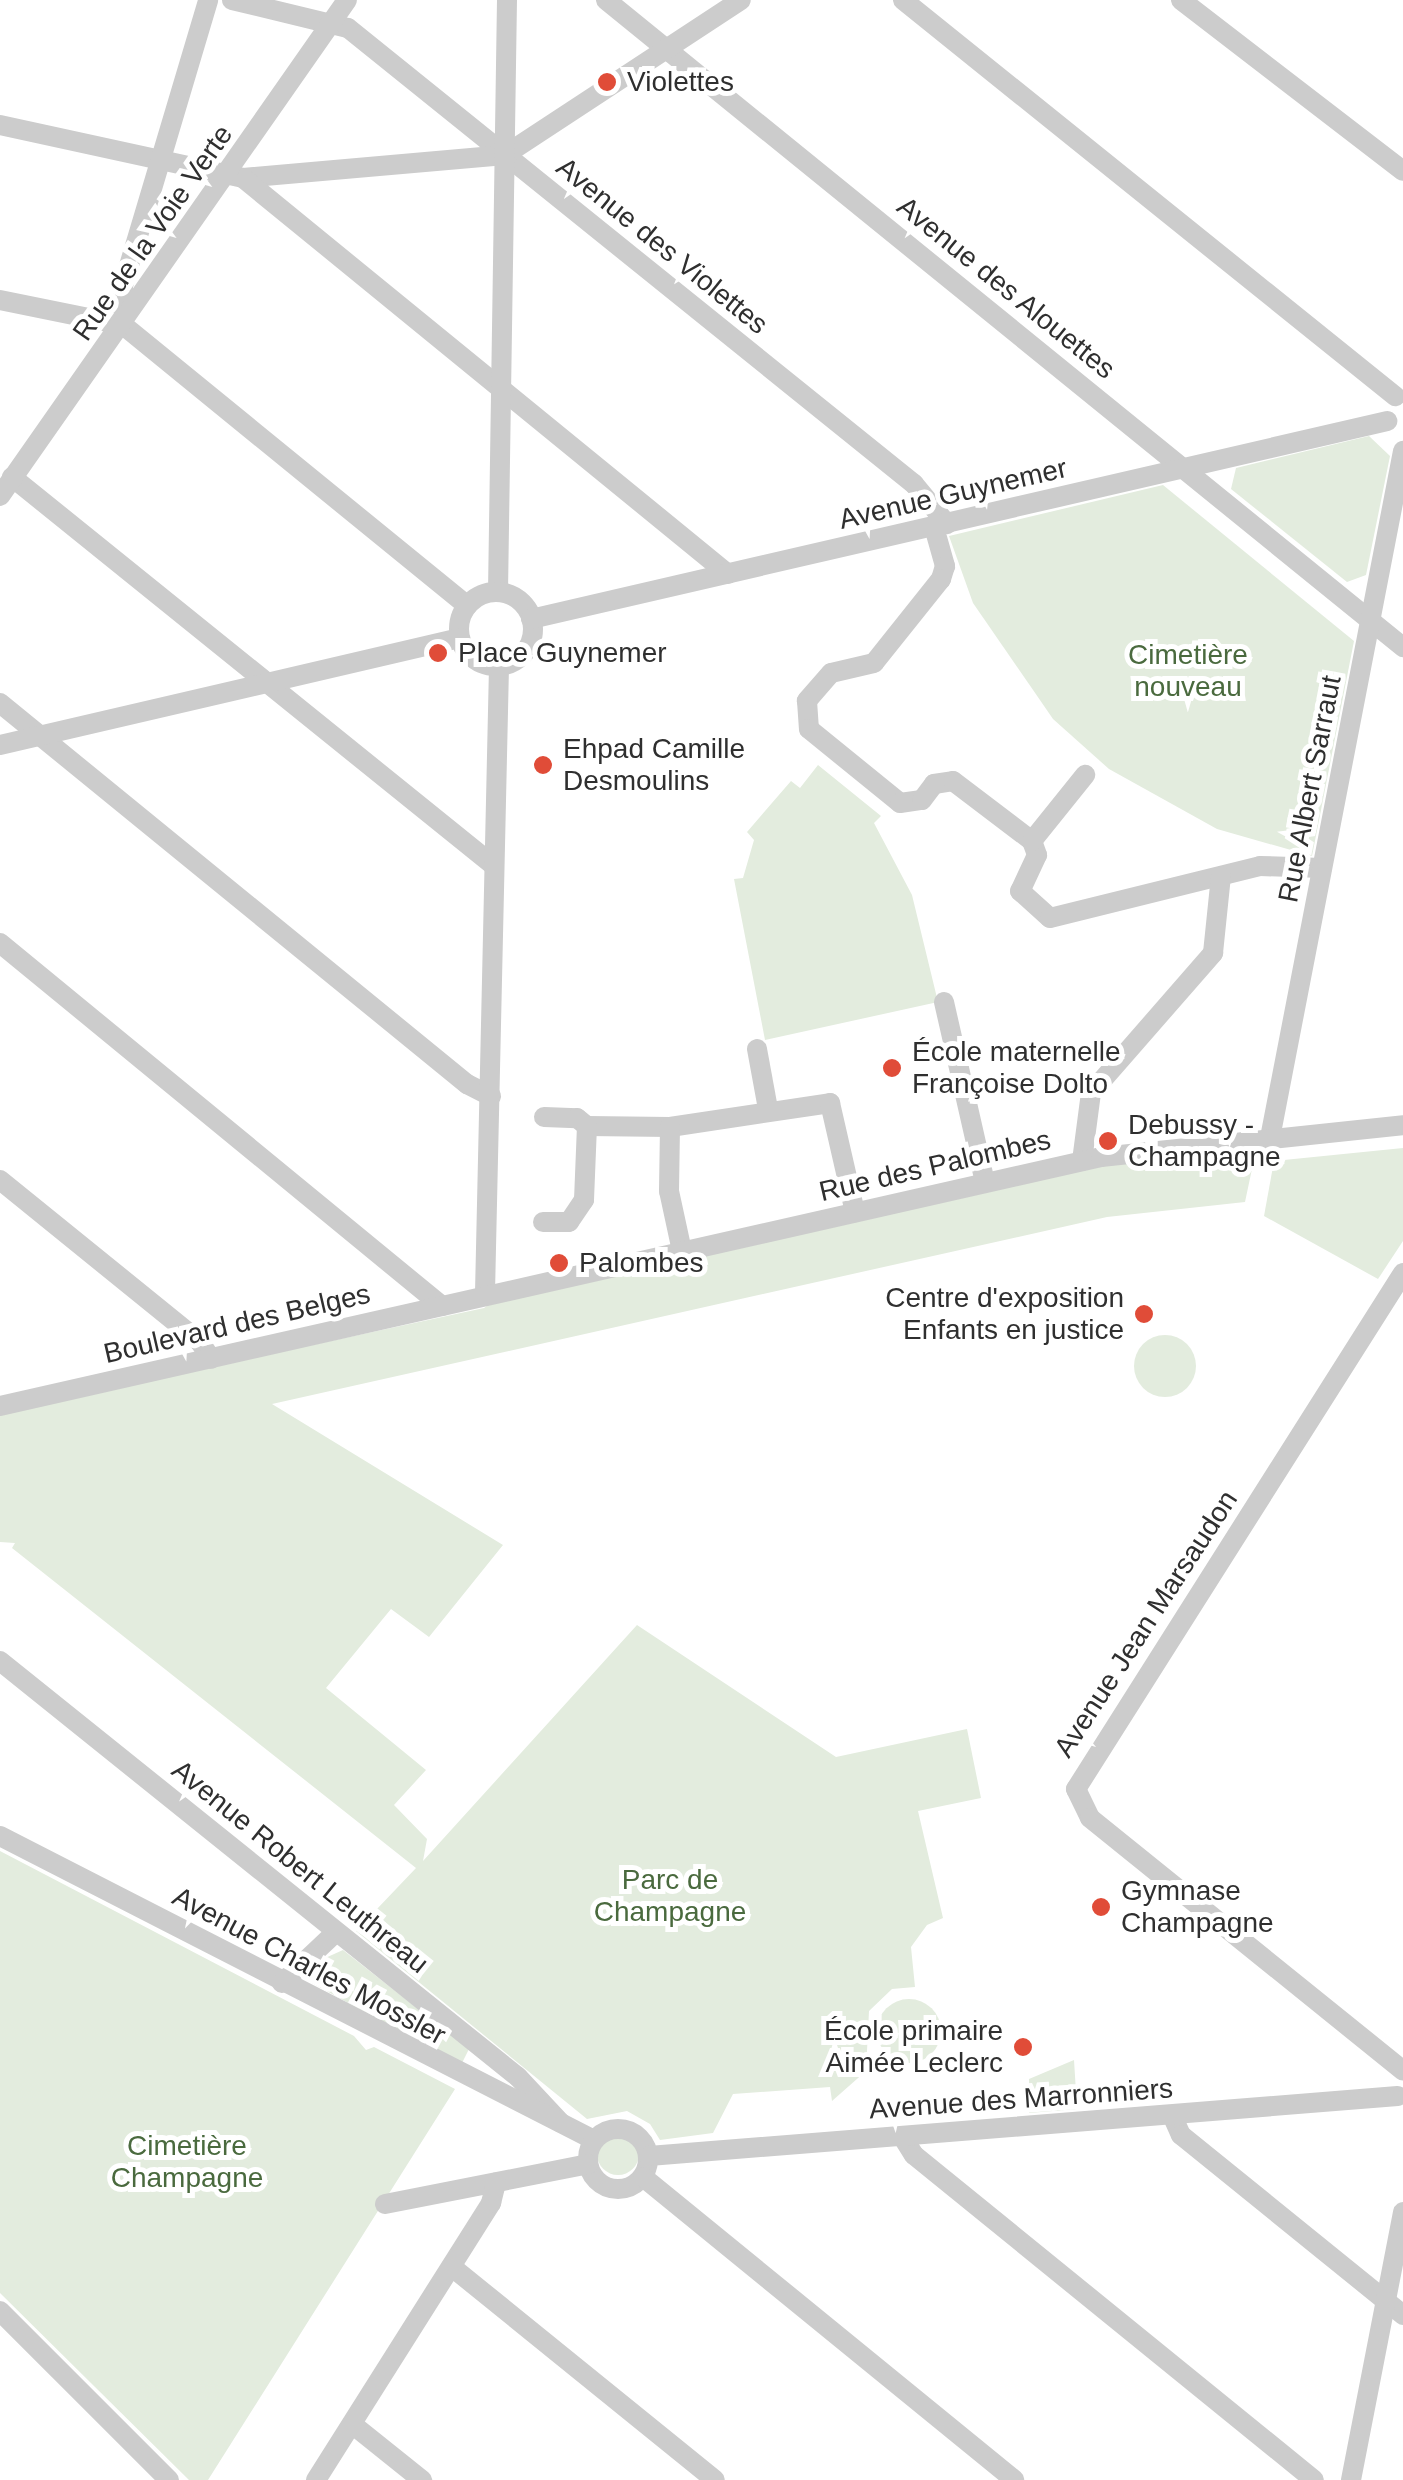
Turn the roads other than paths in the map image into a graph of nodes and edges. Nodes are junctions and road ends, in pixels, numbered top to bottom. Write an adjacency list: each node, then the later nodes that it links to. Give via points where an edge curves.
1 (208, 0): 13 (street)
2 (232, 0): 9 (street)
3 (347, 0): 9 (street, Rue de la Voie Verte)
4 (507, 0): 12 (street)
5 (606, 0): 10 (street, Avenue des Alouettes)
6 (741, 0): 10 (street)
7 (903, 0): 19 (street)
8 (1181, 0): 14 (street)
9 (335, 21): 12 (street, Avenue des Violettes); 15 (street, Rue de la Voie Verte)
10 (666, 49): 12 (street); 23 (street, Avenue des Alouettes)
11 (0, 125): 13 (street)
12 (505, 156): 15 (street); 18 (street); 25 (street, Avenue des Violettes, via 914,484)
13 (160, 161): 15 (street); 17 (street, via 123,286)
14 (1403, 171)
15 (236, 177): 17 (street, Rue de la Voie Verte); 18 (street)
16 (0, 300): 17 (street)
17 (123, 325): 24 (street, Rue de la Voie Verte); 28 (street)
18 (502, 389): 26 (street); 27 (street)
19 (1399, 394): 20 (street)
20 (1387, 420): 21 (street); 23 (street, Avenue Guynemer)
21 (1403, 438)
22 (1403, 451): 30 (street, Rue Albert Sarraut)
23 (1184, 467): 25 (street, Avenue Guynemer); 30 (street, Avenue des Alouettes)
24 (5, 484): 34 (street)
25 (940, 526): 26 (street, Avenue Guynemer); 39 (street, via 941,578 874,663 831,672 807,701 804,720 900,803 922,800 934,784 953,781)
26 (728, 574): 29 (street, Avenue Guynemer)
27 (498, 592): 28 (street); 29 (street, via 519,600)
28 (467, 606): 31 (street)
29 (531, 619): 33 (street, via 528,646)
30 (1370, 620): 32 (street, Avenue des Alouettes); 41 (street, Rue Albert Sarraut)
31 (460, 638): 33 (street, via 478,662); 34 (street)
32 (1403, 646)
33 (499, 666): 40 (street)
34 (266, 681): 36 (street); 40 (street)
35 (0, 703): 36 (street)
36 (40, 736): 37 (street); 46 (street, via 466,1084)
37 (0, 745)
38 (1085, 775): 39 (street)
39 (1032, 841): 42 (street, via 1037,855 1020,890 1050,918)
40 (494, 865): 46 (street)
41 (1322, 868): 42 (street, via 1285,862); 52 (street, Rue Albert Sarraut)
42 (1222, 876): 53 (street, via 1214,953 1091,1093)
43 (0, 942): 61 (street)
44 (944, 1002): 55 (street)
45 (757, 1049): 47 (street)
46 (490, 1096): 60 (street)
47 (768, 1109): 51 (street); 56 (street, via 782,1113 830,1103)
48 (544, 1118): 50 (street, via 577,1118)
49 (1403, 1125): 52 (street, Rue des Palombes)
50 (587, 1126): 51 (street); 57 (street, via 584,1200 569,1222)
51 (670, 1127): 58 (street, via 669,1191)
52 (1270, 1138): 53 (street, Rue des Palombes)
53 (1082, 1161): 55 (street, Rue des Palombes)
54 (0, 1180): 62 (street, via 200,1342)
55 (985, 1182): 56 (street, Rue des Palombes)
56 (855, 1212): 58 (street, Rue des Palombes)
57 (543, 1222)
58 (682, 1250): 60 (street, Rue des Palombes)
59 (1403, 1273): 68 (street, Avenue Jean Marsaudon, via 1076,1788 1090,1818)
60 (485, 1293): 61 (street, Boulevard des Belges)
61 (442, 1306): 62 (street, Boulevard des Belges)
62 (211, 1359): 63 (street, Boulevard des Belges)
63 (0, 1406)
64 (0, 1660): 66 (street, Avenue Robert Leuthreau)
65 (0, 1836): 67 (street, Avenue Charles Mossler)
66 (336, 1932): 67 (street); 71 (street, Avenue Robert Leuthreau, via 518,2077)
67 (282, 1983): 71 (street, Avenue Charles Mossler)
68 (1403, 2071)
69 (1401, 2095): 70 (street, Avenue des Marronniers)
70 (1172, 2115): 72 (street, Avenue des Marronniers); 80 (street, via 1182,2136)
71 (560, 2122): 73 (street, Avenue Charles Mossler)
72 (902, 2136): 75 (street, Avenue des Marronniers); 88 (street, via 914,2155)
73 (594, 2140): 74 (street); 75 (street, via 627,2129 642,2139)
74 (588, 2164): 75 (street, via 598,2182 616,2189); 76 (street)
75 (646, 2167): 87 (street)
76 (496, 2183): 77 (street); 79 (street)
77 (385, 2204)
78 (1403, 2212): 80 (street)
79 (452, 2267): 82 (street); 86 (street)
80 (1395, 2308): 89 (street)
81 (0, 2311): 83 (street)
82 (352, 2424): 84 (street); 85 (street)
83 (170, 2480)
84 (316, 2480)
85 (422, 2480)
86 (714, 2480)
87 (1014, 2480)
88 (1314, 2480)
89 (1351, 2480)

